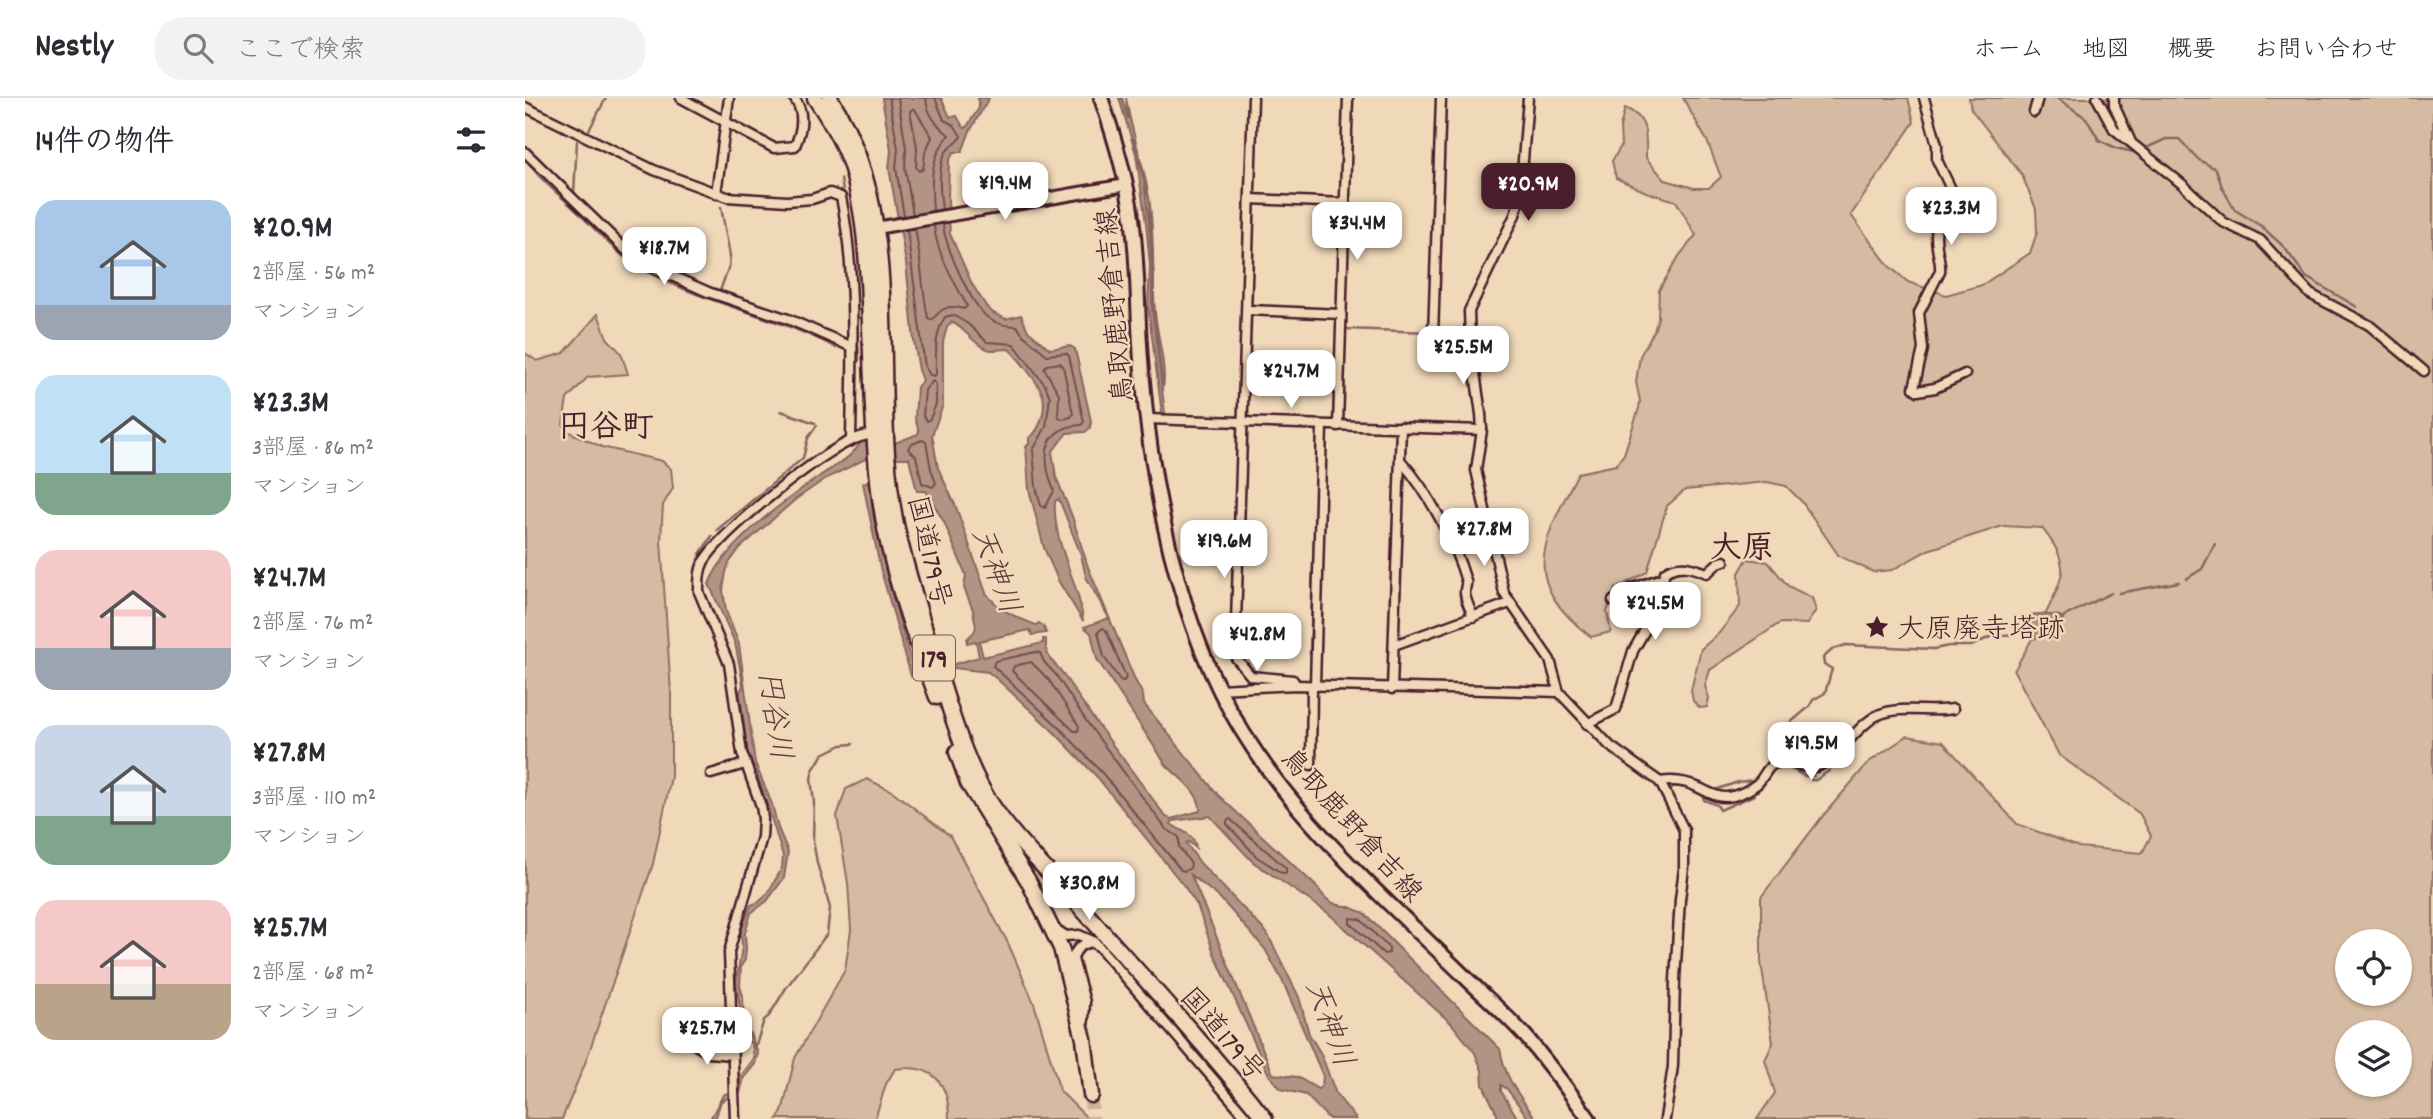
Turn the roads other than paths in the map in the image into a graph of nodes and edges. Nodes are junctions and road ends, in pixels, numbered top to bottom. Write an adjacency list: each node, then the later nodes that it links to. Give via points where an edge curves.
1 (681, 98): 17 (street)
2 (729, 98): 17 (street)
3 (794, 98): 17 (street, via 802,115 795,146 774,148)
4 (815, 98): 24 (highway, 国道179号 / 179, via 839,137)
5 (830, 98): 24 (highway, 国道179号 / 179, via 866,179)
6 (1101, 98): 20 (main road, 鳥取鹿野倉吉線)
7 (1253, 98): 22 (street)
8 (1348, 98): 23 (street)
9 (1441, 98): 27 (street, via 1433,335)
10 (1528, 98): 27 (street, via 1520,197 1469,311)
11 (1924, 98): 30 (street, via 1937,160 1952,191 1940,211 1935,234 1940,271 1919,313 1923,349 1914,388 1935,388)
12 (2038, 98): 16 (street)
13 (2097, 98): 18 (street, via 2114,129)
14 (2114, 98): 18 (street)
15 (525, 107): 21 (street, via 654,170)
16 (2034, 112)
17 (726, 121): 21 (street)
18 (2130, 142): 29 (street, via 2223,222 2260,240 2309,294 2369,325)
19 (525, 152): 28 (street, via 636,260)
20 (1126, 185): 24 (street); 31 (main road, 鳥取鹿野倉吉線)
21 (716, 194): 28 (street, via 787,201 830,193 841,197 850,255)
22 (1250, 199): 23 (street); 25 (street)
23 (1345, 203): 26 (street)
24 (870, 229): 37 (highway, 国道179号 / 179)
25 (1248, 310): 26 (street); 32 (street)
26 (1342, 313): 34 (street)
27 (1470, 339): 36 (street)
28 (852, 347): 38 (street)
29 (2424, 371)
30 (1965, 374)
31 (1147, 419): 32 (street); 49 (main road, 鳥取鹿野倉吉線, via 1182,592)
32 (1243, 423): 33 (street); 46 (street, via 1236,658 1251,676 1293,680)
33 (1322, 426): 34 (street); 47 (street)
34 (1338, 426): 35 (street)
35 (1401, 428): 36 (street); 39 (street)
36 (1482, 430): 43 (street, via 1476,470 1501,582)
37 (880, 432): 38 (street); 59 (highway, 国道179号 / 179, via 880,498 887,541 913,631 968,783); 67 (highway, 国道179号 / 179, via 898,535 916,602 981,786 1012,832)
38 (851, 441): 53 (street, via 762,505 702,563 699,592 729,664)
39 (1401, 461): 44 (street, via 1435,511 1455,552); 45 (street)
40 (1724, 561): 41 (street, via 1707,573 1690,567 1672,568)
41 (1662, 578): 42 (street); 52 (street, via 1652,618 1633,652 1616,709)
42 (1613, 601)
43 (1510, 603): 44 (street); 50 (street, via 1550,660)
44 (1473, 617): 45 (street)
45 (1394, 645): 48 (street)
46 (1296, 685): 47 (street); 49 (street)
47 (1314, 686): 48 (street); 54 (street)
48 (1392, 688): 50 (street)
49 (1219, 689): 68 (main road, 鳥取鹿野倉吉線, via 1238,725 1286,793 1364,878 1527,1038)
50 (1559, 692): 52 (street)
51 (1952, 709): 57 (street, via 1896,709 1877,715 1826,762 1807,768 1780,761)
52 (1587, 724): 56 (street)
53 (745, 764): 55 (street); 63 (street, via 763,819 729,952)
54 (1311, 765)
55 (711, 774)
56 (1660, 782): 57 (street, via 1675,780 1725,797); 69 (street, via 1684,830 1685,842 1673,1066)
57 (1752, 787): 58 (street)
58 (1758, 795)
59 (1052, 927): 60 (street, via 1066,936 1088,937); 61 (highway, 国道179号 / 179, via 1062,948)
60 (1102, 948): 61 (street, via 1092,942 1080,946 1073,959 1085,1002); 66 (street)
61 (1084, 1039): 64 (highway, 国道179号 / 179)
62 (694, 1044): 63 (street, via 709,1053)
63 (732, 1055): 65 (street)
64 (1091, 1095)
65 (735, 1119)
66 (1248, 1119)
67 (1265, 1119)
68 (1589, 1119)
69 (1665, 1119)

